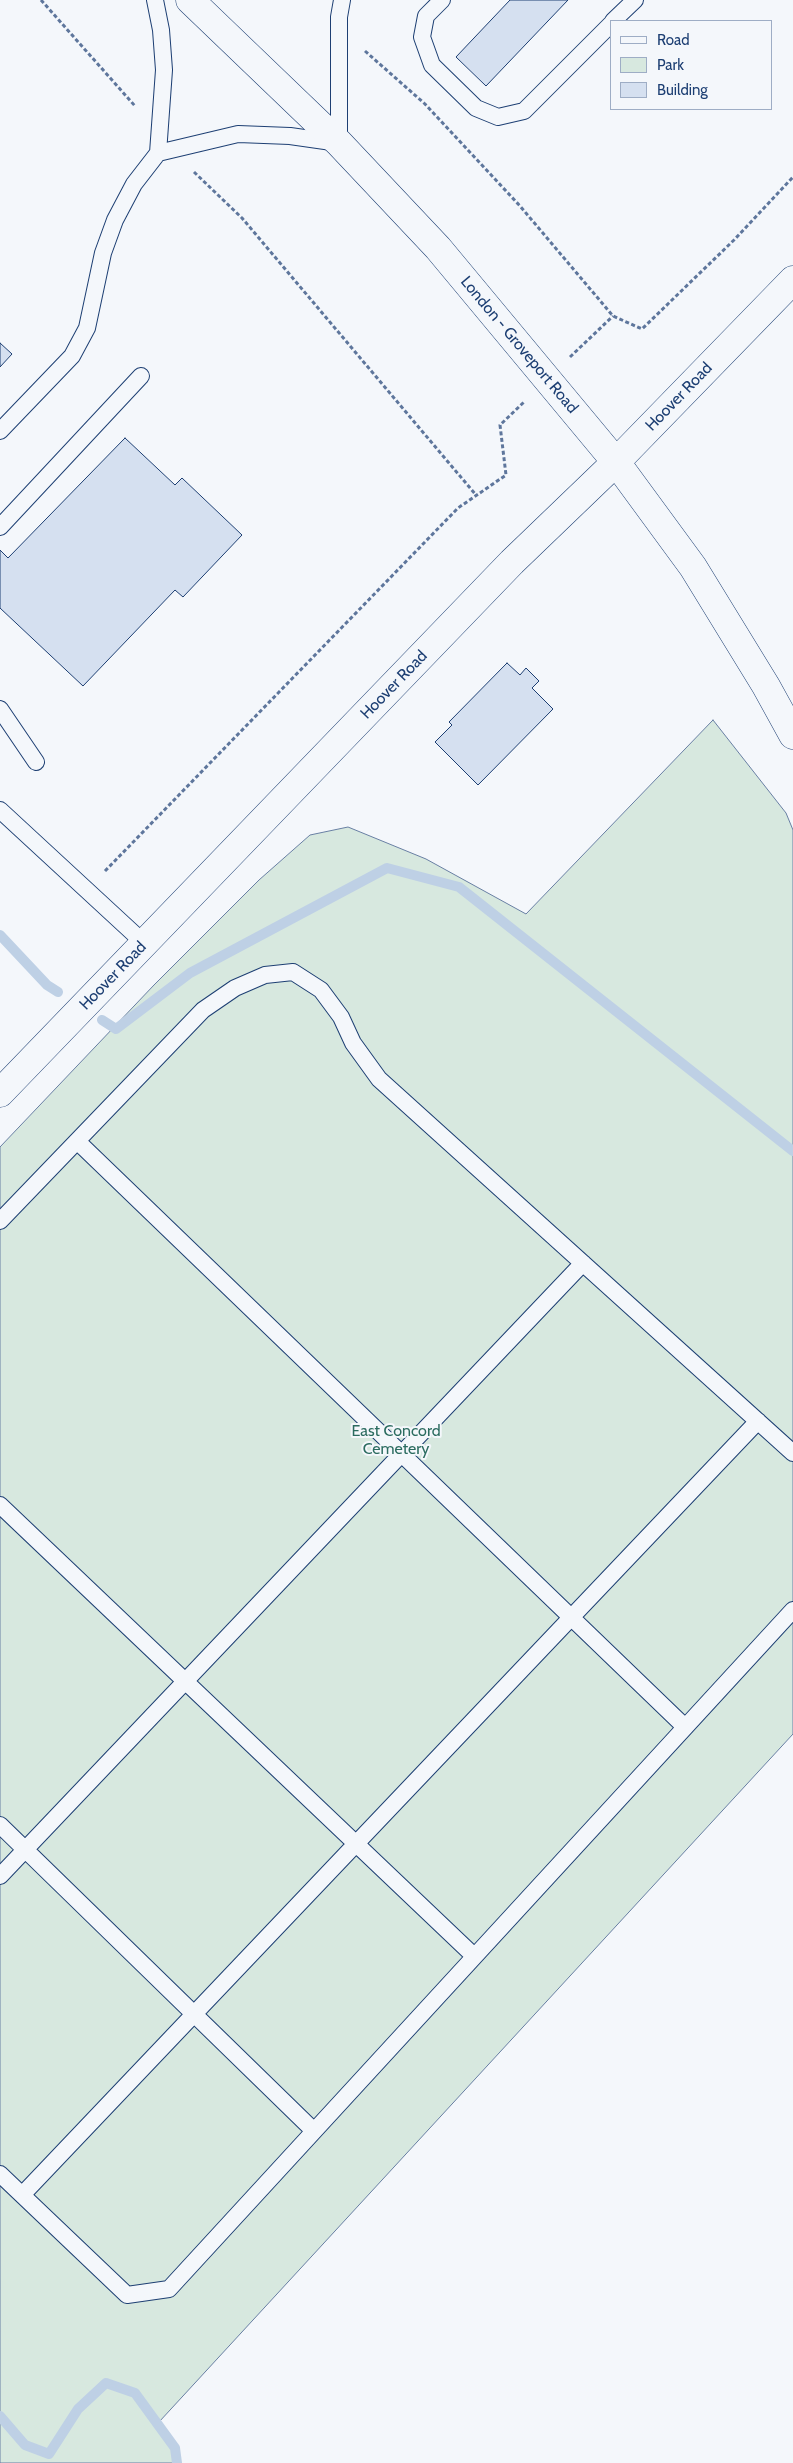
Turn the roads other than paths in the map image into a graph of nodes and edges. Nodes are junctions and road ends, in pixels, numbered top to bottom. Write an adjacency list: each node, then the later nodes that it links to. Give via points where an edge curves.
1 (155, 0): 9 (lane, via 164,70)
2 (190, 0): 8 (main road, London - Groveport Road)
3 (342, 0): 8 (lane)
4 (442, 0): 7 (lane, via 426,16 422,37 432,65 476,108 498,117 524,111)
5 (634, 0): 6 (lane)
6 (615, 20)
7 (610, 25)
8 (339, 143): 9 (lane, via 290,136 238,134); 13 (main road, London - Groveport Road, via 438,248)
9 (158, 153): 12 (lane, via 134,184 114,220 87,328 72,356)
10 (793, 280): 13 (main road, Hoover Road)
11 (141, 376): 14 (lane)
12 (0, 431)
13 (616, 462): 16 (main road, London - Groveport Road, via 693,566); 19 (main road, Hoover Road, via 512,562)
14 (0, 528)
15 (0, 709): 17 (lane)
16 (793, 735)
17 (36, 762)
18 (0, 810): 19 (lane)
19 (144, 943): 20 (main road, Hoover Road)
20 (0, 1093)
21 (77, 1141): 22 (lane); 23 (lane, via 203,1010 235,988 265,975 293,972 321,990 341,1017 352,1043 379,1079); 25 (lane)
22 (0, 1222)
23 (583, 1263): 24 (lane); 25 (lane)
24 (758, 1421): 26 (lane); 29 (lane)
25 (402, 1453): 29 (lane); 30 (lane)
26 (793, 1453)
27 (0, 1505): 30 (lane)
28 (793, 1610): 31 (lane)
29 (571, 1617): 31 (lane); 33 (lane)
30 (185, 1681): 33 (lane); 34 (lane)
31 (686, 1727): 36 (lane)
32 (0, 1825): 34 (lane)
33 (356, 1844): 36 (lane); 37 (lane)
34 (25, 1849): 35 (lane); 37 (lane)
35 (0, 1876)
36 (474, 1956): 38 (lane)
37 (194, 2014): 38 (lane); 40 (lane)
38 (314, 2131): 40 (lane, via 168,2289 127,2295)
39 (0, 2174): 40 (lane)
40 (22, 2195)

